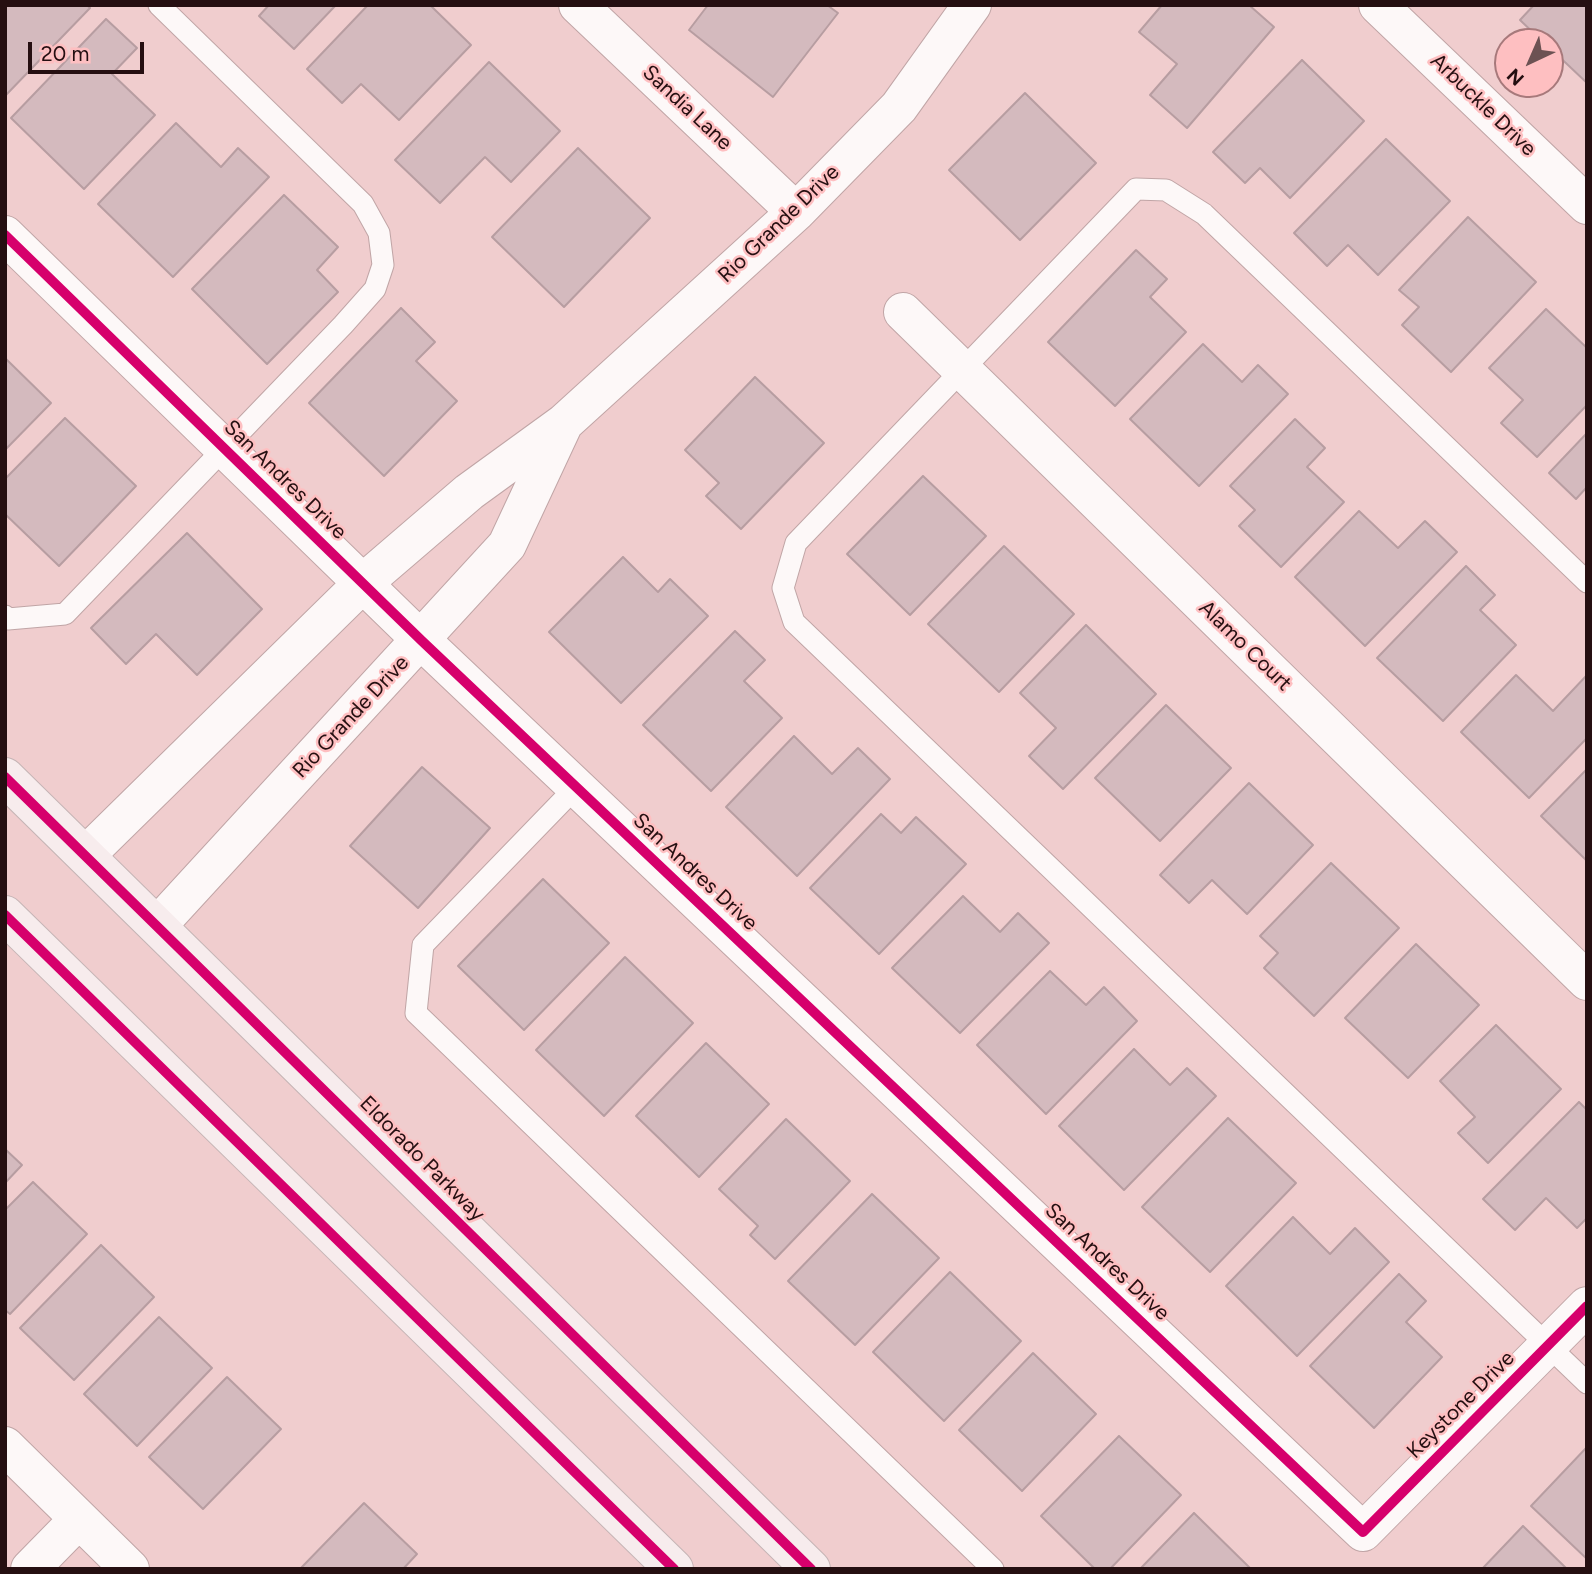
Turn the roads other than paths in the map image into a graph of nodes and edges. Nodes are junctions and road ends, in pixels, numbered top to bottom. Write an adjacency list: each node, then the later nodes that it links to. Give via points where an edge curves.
1 (159, 5): 11 (lane, via 363,204 379,233 383,265 375,289)
2 (972, 5): 6 (street, Rio Grande Drive, via 899,107)
3 (1378, 5): 5 (street, Arbuckle Drive)
4 (584, 7): 6 (street, Sandia Lane)
5 (1587, 205)
6 (796, 212): 10 (street, Rio Grande Drive)
7 (5, 235): 11 (street, San Andres Drive)
8 (903, 312): 9 (street, Alamo Court)
9 (962, 369): 12 (lane, via 1136,188 1166,190 1204,214); 21 (street, Alamo Court); 23 (lane, via 796,543 783,588 794,622)
10 (564, 423): 13 (street, Rio Grande Drive, via 469,492); 15 (street, Rio Grande Drive, via 507,545)
11 (224, 448): 13 (street, San Andres Drive); 14 (lane, via 65,614)
12 (1587, 582)
13 (363, 583): 15 (street, San Andres Drive); 18 (street, Rio Grande Drive)
14 (5, 616)
15 (422, 641): 17 (street, San Andres Drive); 20 (street, Rio Grande Drive)
16 (5, 777): 18 (main road, Eldorado Parkway)
17 (577, 786): 27 (street, San Andres Drive); 32 (lane, via 423,946 416,1013)
18 (86, 855): 20 (main road, Eldorado Parkway)
19 (5, 915): 31 (main road)
20 (158, 925): 28 (main road, Eldorado Parkway)
21 (1587, 981)
22 (1587, 1306): 23 (street, Keystone Drive)
23 (1548, 1345): 24 (lane); 27 (street, Keystone Drive)
24 (1587, 1383)
25 (5, 1446): 26 (street)
26 (79, 1518): 29 (street); 30 (street)
27 (1363, 1532)
28 (795, 1563)
29 (30, 1569)
30 (131, 1569)
31 (674, 1569)
32 (993, 1569)

